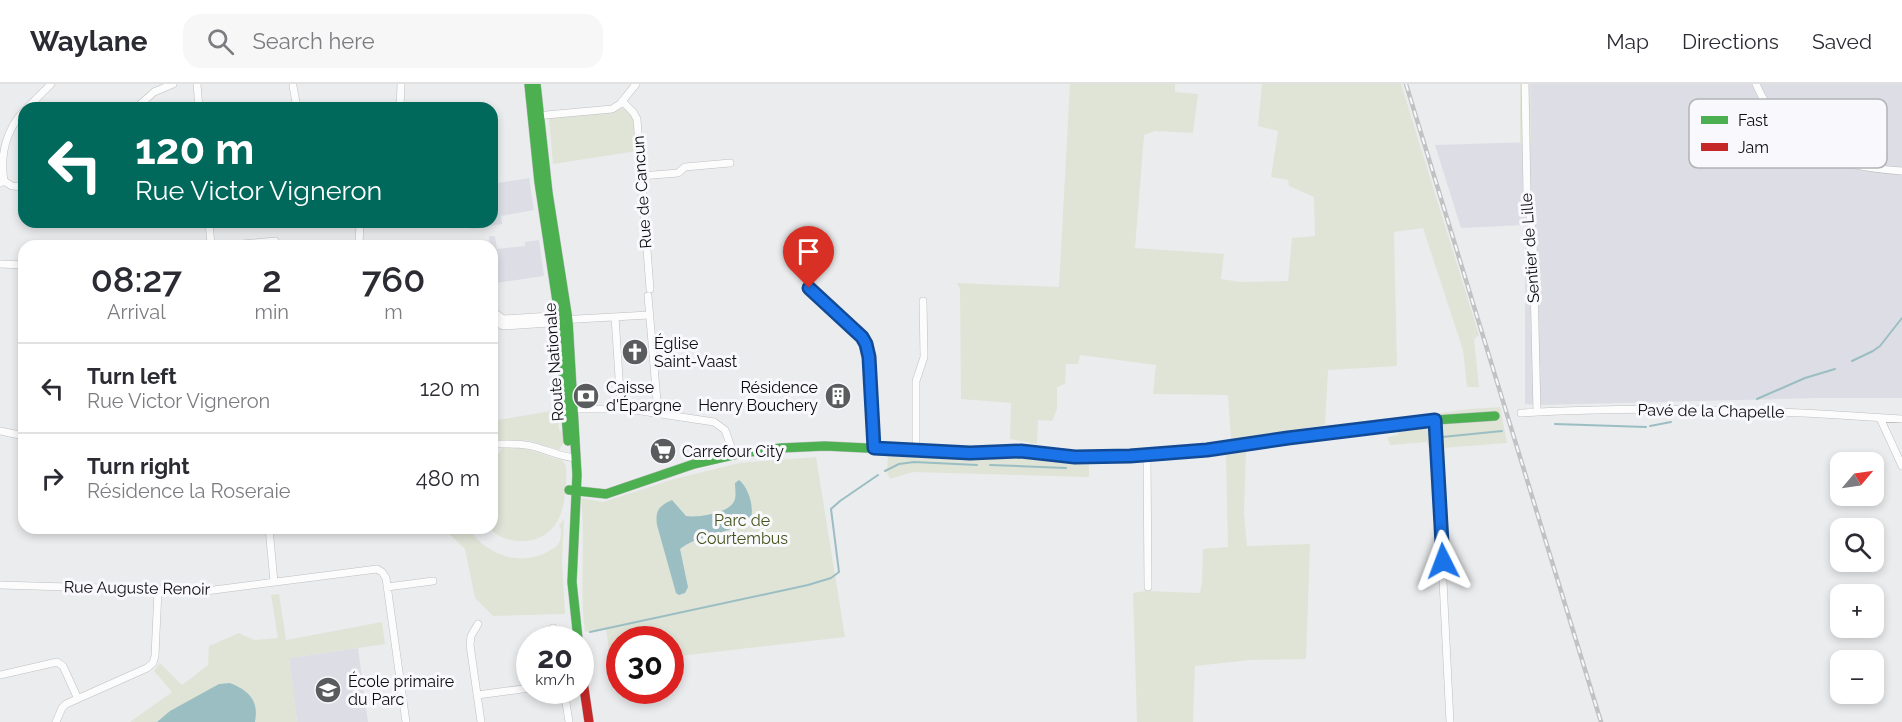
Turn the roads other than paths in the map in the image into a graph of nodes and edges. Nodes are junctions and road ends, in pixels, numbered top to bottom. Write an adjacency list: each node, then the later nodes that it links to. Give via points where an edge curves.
1 (51, 84): 13 (street)
2 (173, 84): 14 (street)
3 (197, 84): 15 (street)
4 (400, 84): 17 (street)
5 (529, 84): 18 (street, Route Nationale)
6 (536, 84): 18 (street, Route Nationale)
7 (636, 84): 12 (street)
8 (1525, 84): 36 (street, Sentier de Lille)
9 (1756, 84): 11 (street)
10 (293, 86): 16 (street)
11 (1764, 99)
12 (622, 101): 18 (street, via 612,109); 23 (street, Rue de Cancun, via 637,119)
13 (33, 102)
14 (143, 102)
15 (198, 102)
16 (296, 102)
17 (400, 102)
18 (536, 116): 32 (street, Route Nationale)
19 (18, 118): 24 (street, via 4,141)
20 (730, 163): 23 (street)
21 (1864, 168): 22 (street)
22 (1902, 171)
23 (641, 176): 30 (street, Rue de Cancun)
24 (2, 182): 25 (street)
25 (18, 186)
26 (0, 264): 27 (street)
27 (18, 266)
28 (809, 288): 46 (street, via 866,344)
29 (923, 301): 47 (street, via 924,357 916,381)
30 (649, 315): 31 (street); 37 (street, Rue de Cancun)
31 (615, 317): 32 (street); 34 (street)
32 (564, 320): 33 (street, via 503,326); 35 (street, Route Nationale)
33 (498, 323)
34 (621, 408): 35 (street); 37 (street)
35 (570, 410): 50 (street, Route Nationale)
36 (1537, 412): 38 (street, Pavé de la Chapelle); 40 (street, Pavé de la Chapelle, via 1785,412)
37 (658, 413): 48 (street, via 718,424 727,434)
38 (1521, 413)
39 (1495, 416): 42 (street)
40 (1880, 418): 41 (street, Pavé de la Chapelle); 51 (street)
41 (1902, 419)
42 (1435, 420): 49 (street); 76 (street)
43 (0, 432): 44 (street)
44 (18, 435)
45 (498, 444): 50 (street, via 525,444)
46 (874, 448): 47 (street); 48 (street, via 808,446)
47 (916, 450): 49 (street, via 1021,451 1075,457)
48 (734, 455): 52 (street, via 678,468 609,493)
49 (1147, 455): 58 (street)
50 (572, 458): 52 (street, Route Nationale)
51 (1902, 466)
52 (573, 490): 61 (street, Route Nationale, via 566,571); 62 (street, Route Nationale, via 572,582)
53 (270, 534): 55 (street)
54 (432, 580): 57 (street)
55 (274, 582): 57 (street, Rue Auguste Renoir, via 377,569 384,575); 59 (street, Rue Auguste Renoir, via 206,591)
56 (0, 585): 59 (street, Rue Auguste Renoir)
57 (387, 587): 71 (street)
58 (1148, 587)
59 (158, 590): 66 (street, via 153,663)
60 (478, 624): 65 (street, via 470,645)
61 (570, 626)
62 (577, 626)
63 (0, 675): 66 (street, via 57,662 63,666)
64 (516, 690): 65 (street)
65 (477, 695): 72 (street)
66 (78, 699): 70 (street, via 62,708)
67 (566, 704): 73 (street)
68 (580, 704): 74 (street)
69 (586, 704): 75 (street)
70 (56, 722)
71 (406, 722)
72 (481, 722)
73 (569, 722)
74 (582, 722)
75 (589, 722)
76 (1450, 722)

